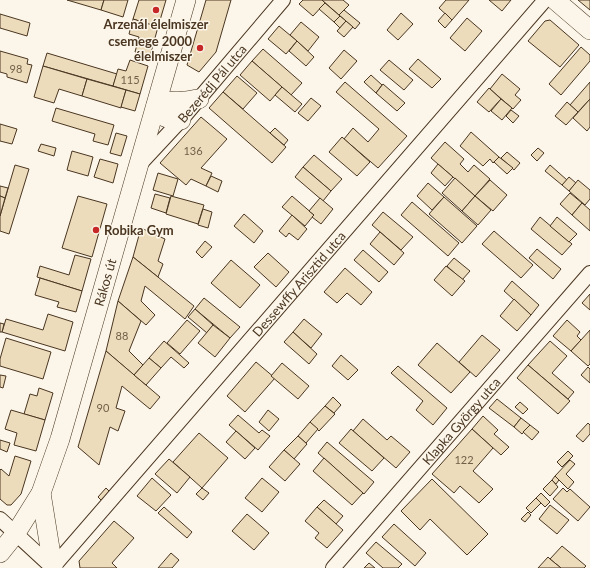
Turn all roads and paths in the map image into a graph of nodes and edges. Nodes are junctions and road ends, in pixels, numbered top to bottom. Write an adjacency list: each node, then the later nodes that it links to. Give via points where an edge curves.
1 (186, 0): 6 (street, Rákos út)
2 (283, 0): 7 (street, Bezerédj Pál utca)
3 (545, 0): 16 (street, Dessewffy Arisztid utca)
4 (555, 0): 5 (street)
5 (590, 30)
6 (164, 74): 7 (street, via 175,92); 8 (street, Rákos út)
7 (195, 99): 8 (street, via 164,101); 9 (street, Bezerédj Pál utca)
8 (156, 106): 9 (street, via 161,115 168,119); 10 (street, Rákos út)
9 (181, 120): 10 (street, Bezerédj Pál utca)
10 (139, 165): 12 (street, Rákos út, via 60,440)
11 (590, 273): 17 (street, Klapka György utca)
12 (41, 493): 14 (street, Rákos út); 16 (street)
13 (0, 519): 14 (street)
14 (16, 533): 15 (street, Rákos út); 16 (street)
15 (0, 553)
16 (53, 568)
17 (333, 568)

